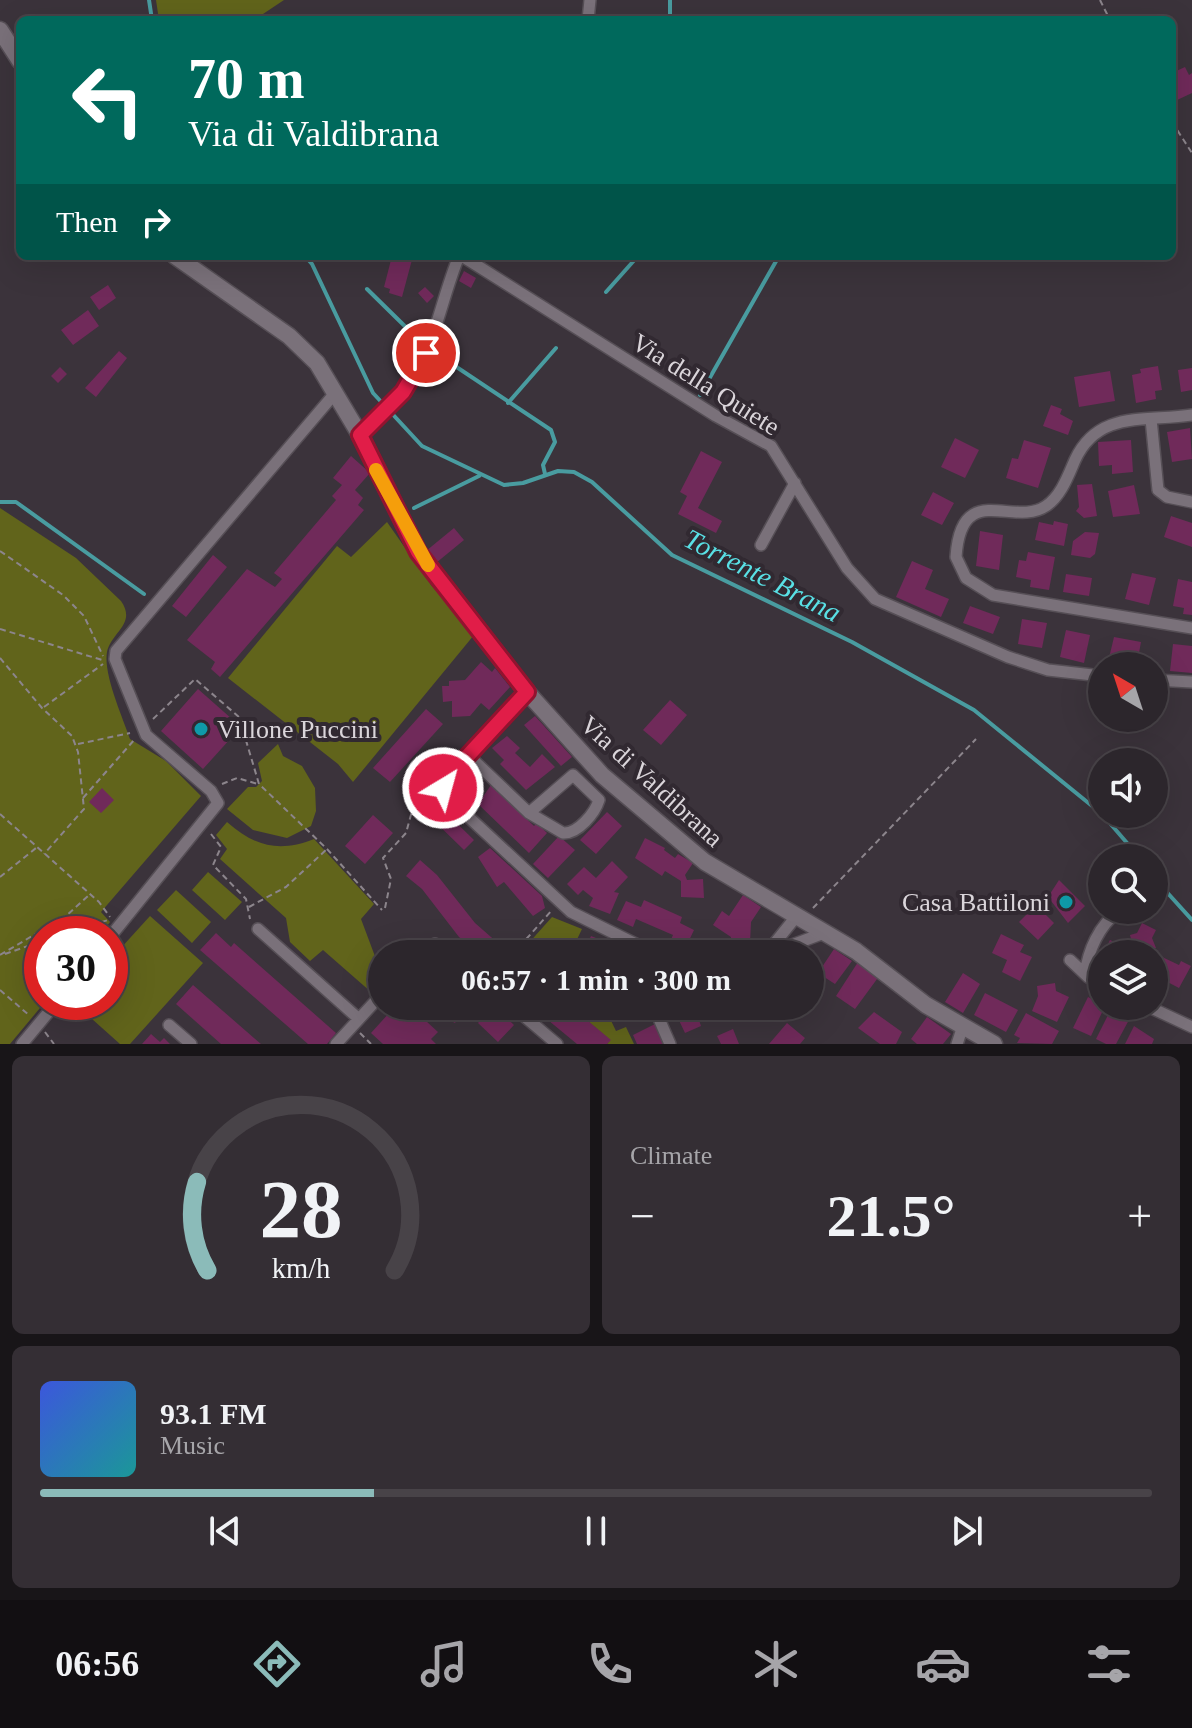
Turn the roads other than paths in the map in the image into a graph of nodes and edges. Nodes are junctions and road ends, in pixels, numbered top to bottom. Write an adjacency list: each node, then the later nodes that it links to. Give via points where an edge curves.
1 (0, 30): 2 (street)
2 (16, 55)
3 (181, 260): 6 (street, Via di Valdibrana, via 298,343)
4 (459, 260): 9 (street, via 430,345 411,382)
5 (466, 260): 10 (street, Via della Quiete, via 771,446)
6 (336, 392): 9 (street, Via di Valdibrana); 20 (street, via 117,648 115,659 142,727 211,791 218,807)
7 (1192, 415): 8 (street)
8 (1151, 419): 11 (street, via 1157,488 1167,497); 13 (street, via 1112,424 1089,435 1064,484 1042,508 989,508 974,515 957,545 957,564 975,586 1003,598)
9 (360, 435): 17 (street, Via di Valdibrana, via 418,552)
10 (795, 483): 12 (street); 14 (street, Via della Quiete, via 852,575 875,599 1008,657 1048,670)
11 (1192, 502)
12 (761, 545)
13 (1192, 628)
14 (1088, 674)
15 (1168, 681): 16 (street)
16 (1192, 682)
17 (527, 692): 18 (street); 21 (street, Via di Valdibrana, via 576,749 655,822 705,862)
18 (468, 755): 19 (street); 25 (street, via 444,783 448,800 558,902)
19 (529, 813): 19 (street, via 570,834 599,800 579,777 570,776)
20 (128, 916)
21 (799, 920): 24 (street, Via di Valdibrana); 26 (street)
22 (1106, 924): 29 (street, via 1092,946)
23 (258, 929): 33 (street)
24 (824, 933): 27 (street); 38 (street, Via di Valdibrana)
25 (626, 940)
26 (780, 940)
27 (805, 940)
28 (1070, 960): 29 (street)
29 (1085, 974): 30 (street)
30 (1088, 976)
31 (368, 1009): 33 (street)
32 (1168, 1016): 39 (street)
33 (359, 1019): 43 (street)
34 (41, 1020): 41 (street)
35 (529, 1020): 44 (street)
36 (660, 1020): 45 (street)
37 (169, 1025): 42 (street)
38 (963, 1026): 40 (street, Via di Valdibrana); 46 (street)
39 (1192, 1027)
40 (971, 1040): 47 (street, Via di Valdibrana)
41 (22, 1044)
42 (191, 1044)
43 (336, 1044)
44 (557, 1044)
45 (670, 1044)
46 (957, 1044)
47 (994, 1044)

